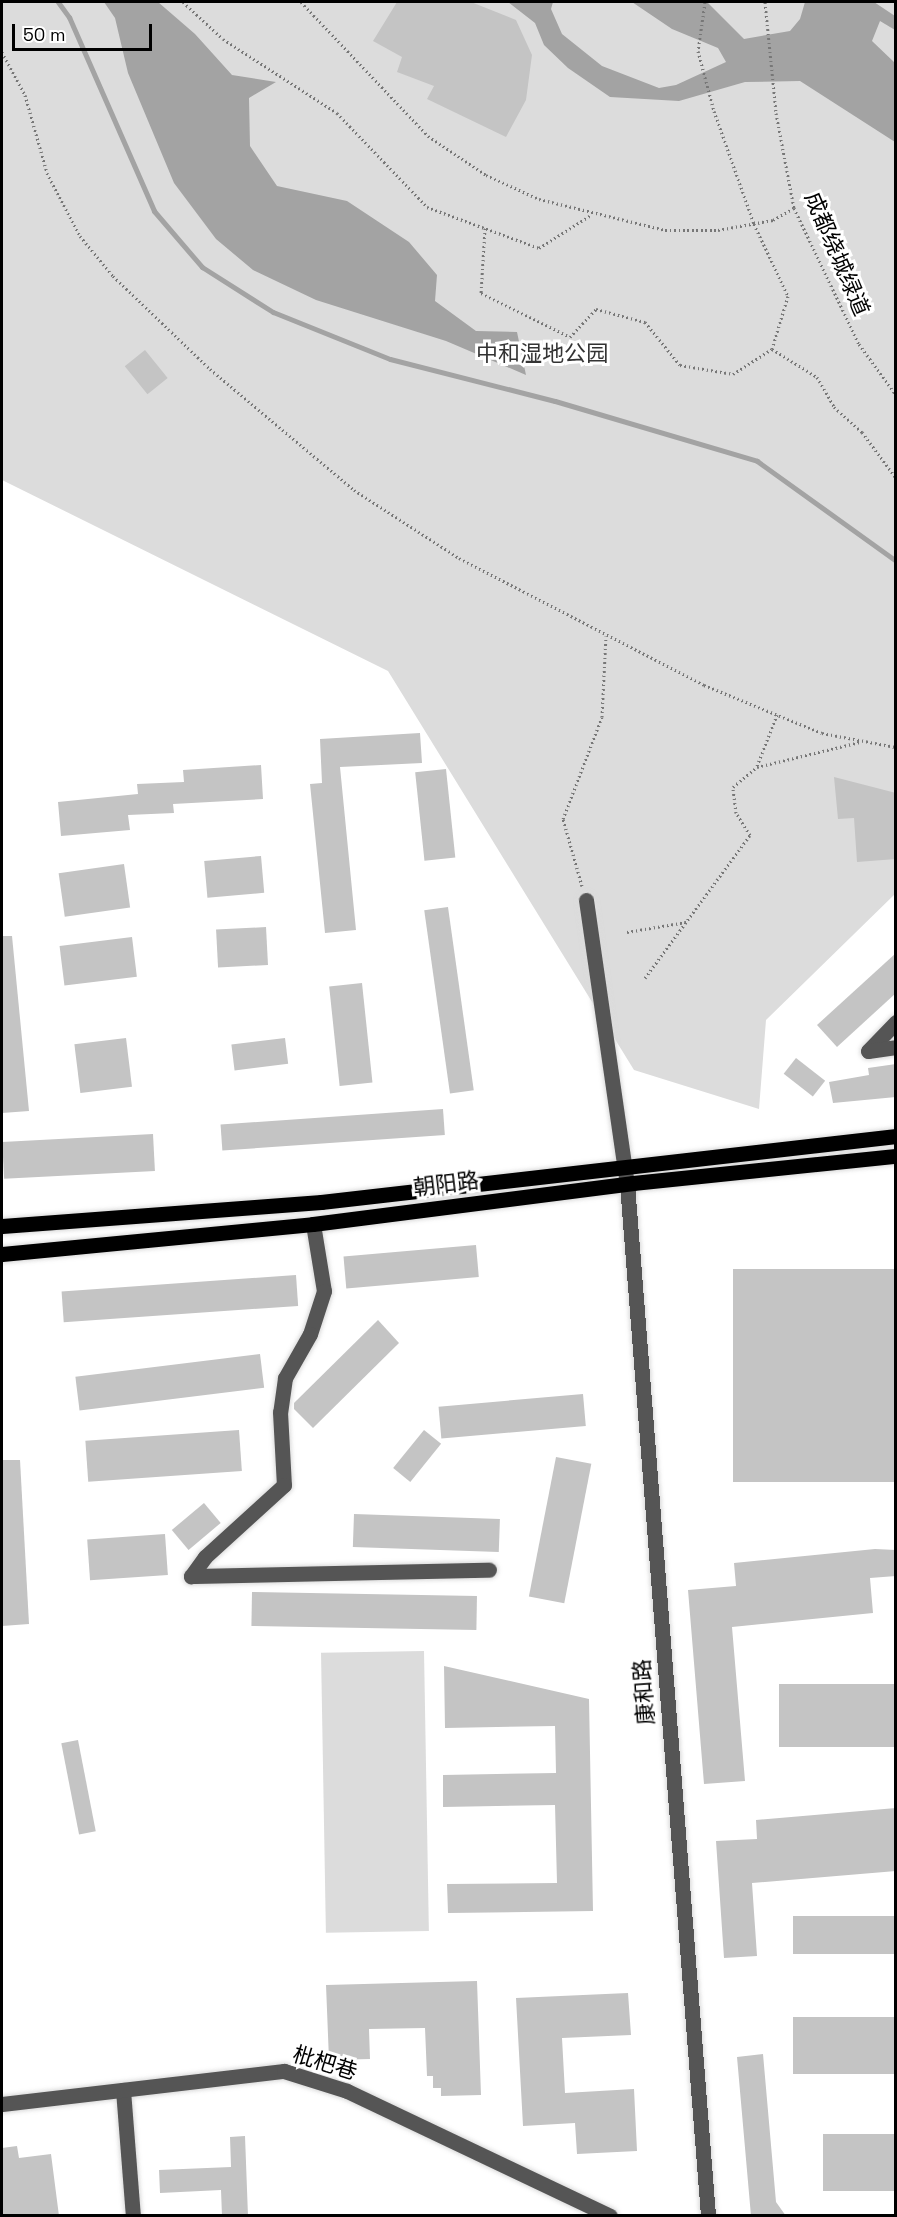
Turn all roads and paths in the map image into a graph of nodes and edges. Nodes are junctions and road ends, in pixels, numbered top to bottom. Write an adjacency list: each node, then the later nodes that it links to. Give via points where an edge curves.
1 (183, 2): 9 (path, via 222,39 337,113 428,207)
2 (301, 2): 7 (path, via 428,136 486,175 539,199)
3 (705, 2): 8 (path, via 698,51 714,111)
4 (765, 2): 6 (path, 成都绕城绿道, via 776,113)
5 (2, 52): 13 (path, via 25,95 47,173 80,236 113,276 219,376 354,490 459,558)
6 (794, 208): 8 (path, via 773,220); 11 (path, 成都绕城绿道, via 859,344)
7 (592, 214): 8 (path, via 664,230 717,230); 9 (path, via 539,248)
8 (754, 224): 10 (path, via 788,296)
9 (485, 228): 10 (path, via 481,293 570,337 596,309 645,322 680,365 733,374)
10 (772, 349): 12 (path, via 817,378 834,407 862,432)
11 (896, 395)
12 (896, 478)
13 (606, 635): 14 (path, via 704,685); 18 (path, via 603,717 563,819)
14 (777, 715): 15 (path, via 822,733); 17 (path)
15 (863, 741): 16 (path); 17 (path)
16 (896, 747)
17 (757, 767): 19 (path, via 733,787 736,813 750,835)
18 (586, 900): 26 (street, 康和路)
19 (687, 921): 20 (path); 21 (path)
20 (627, 932)
21 (645, 978)
22 (896, 1022): 23 (street, via 868,1051)
23 (896, 1047)
24 (896, 1136): 26 (main road, 朝阳路)
25 (896, 1156): 27 (main road, 朝阳路)
26 (625, 1164): 27 (street, 康和路); 29 (main road, 朝阳路, via 321,1202)
27 (627, 1184): 28 (main road, 朝阳路); 36 (street, 康和路)
28 (313, 1224): 30 (main road, 朝阳路); 31 (street, via 324,1291 309,1334 285,1378 280,1421 284,1485 205,1557 191,1576)
29 (2, 1226)
30 (2, 1254)
31 (489, 1570)
32 (123, 2090): 33 (street, 枇杷巷); 34 (street); 35 (street, 枇杷巷, via 284,2071 347,2091)
33 (2, 2104)
34 (134, 2216)
35 (610, 2216)
36 (708, 2216)

